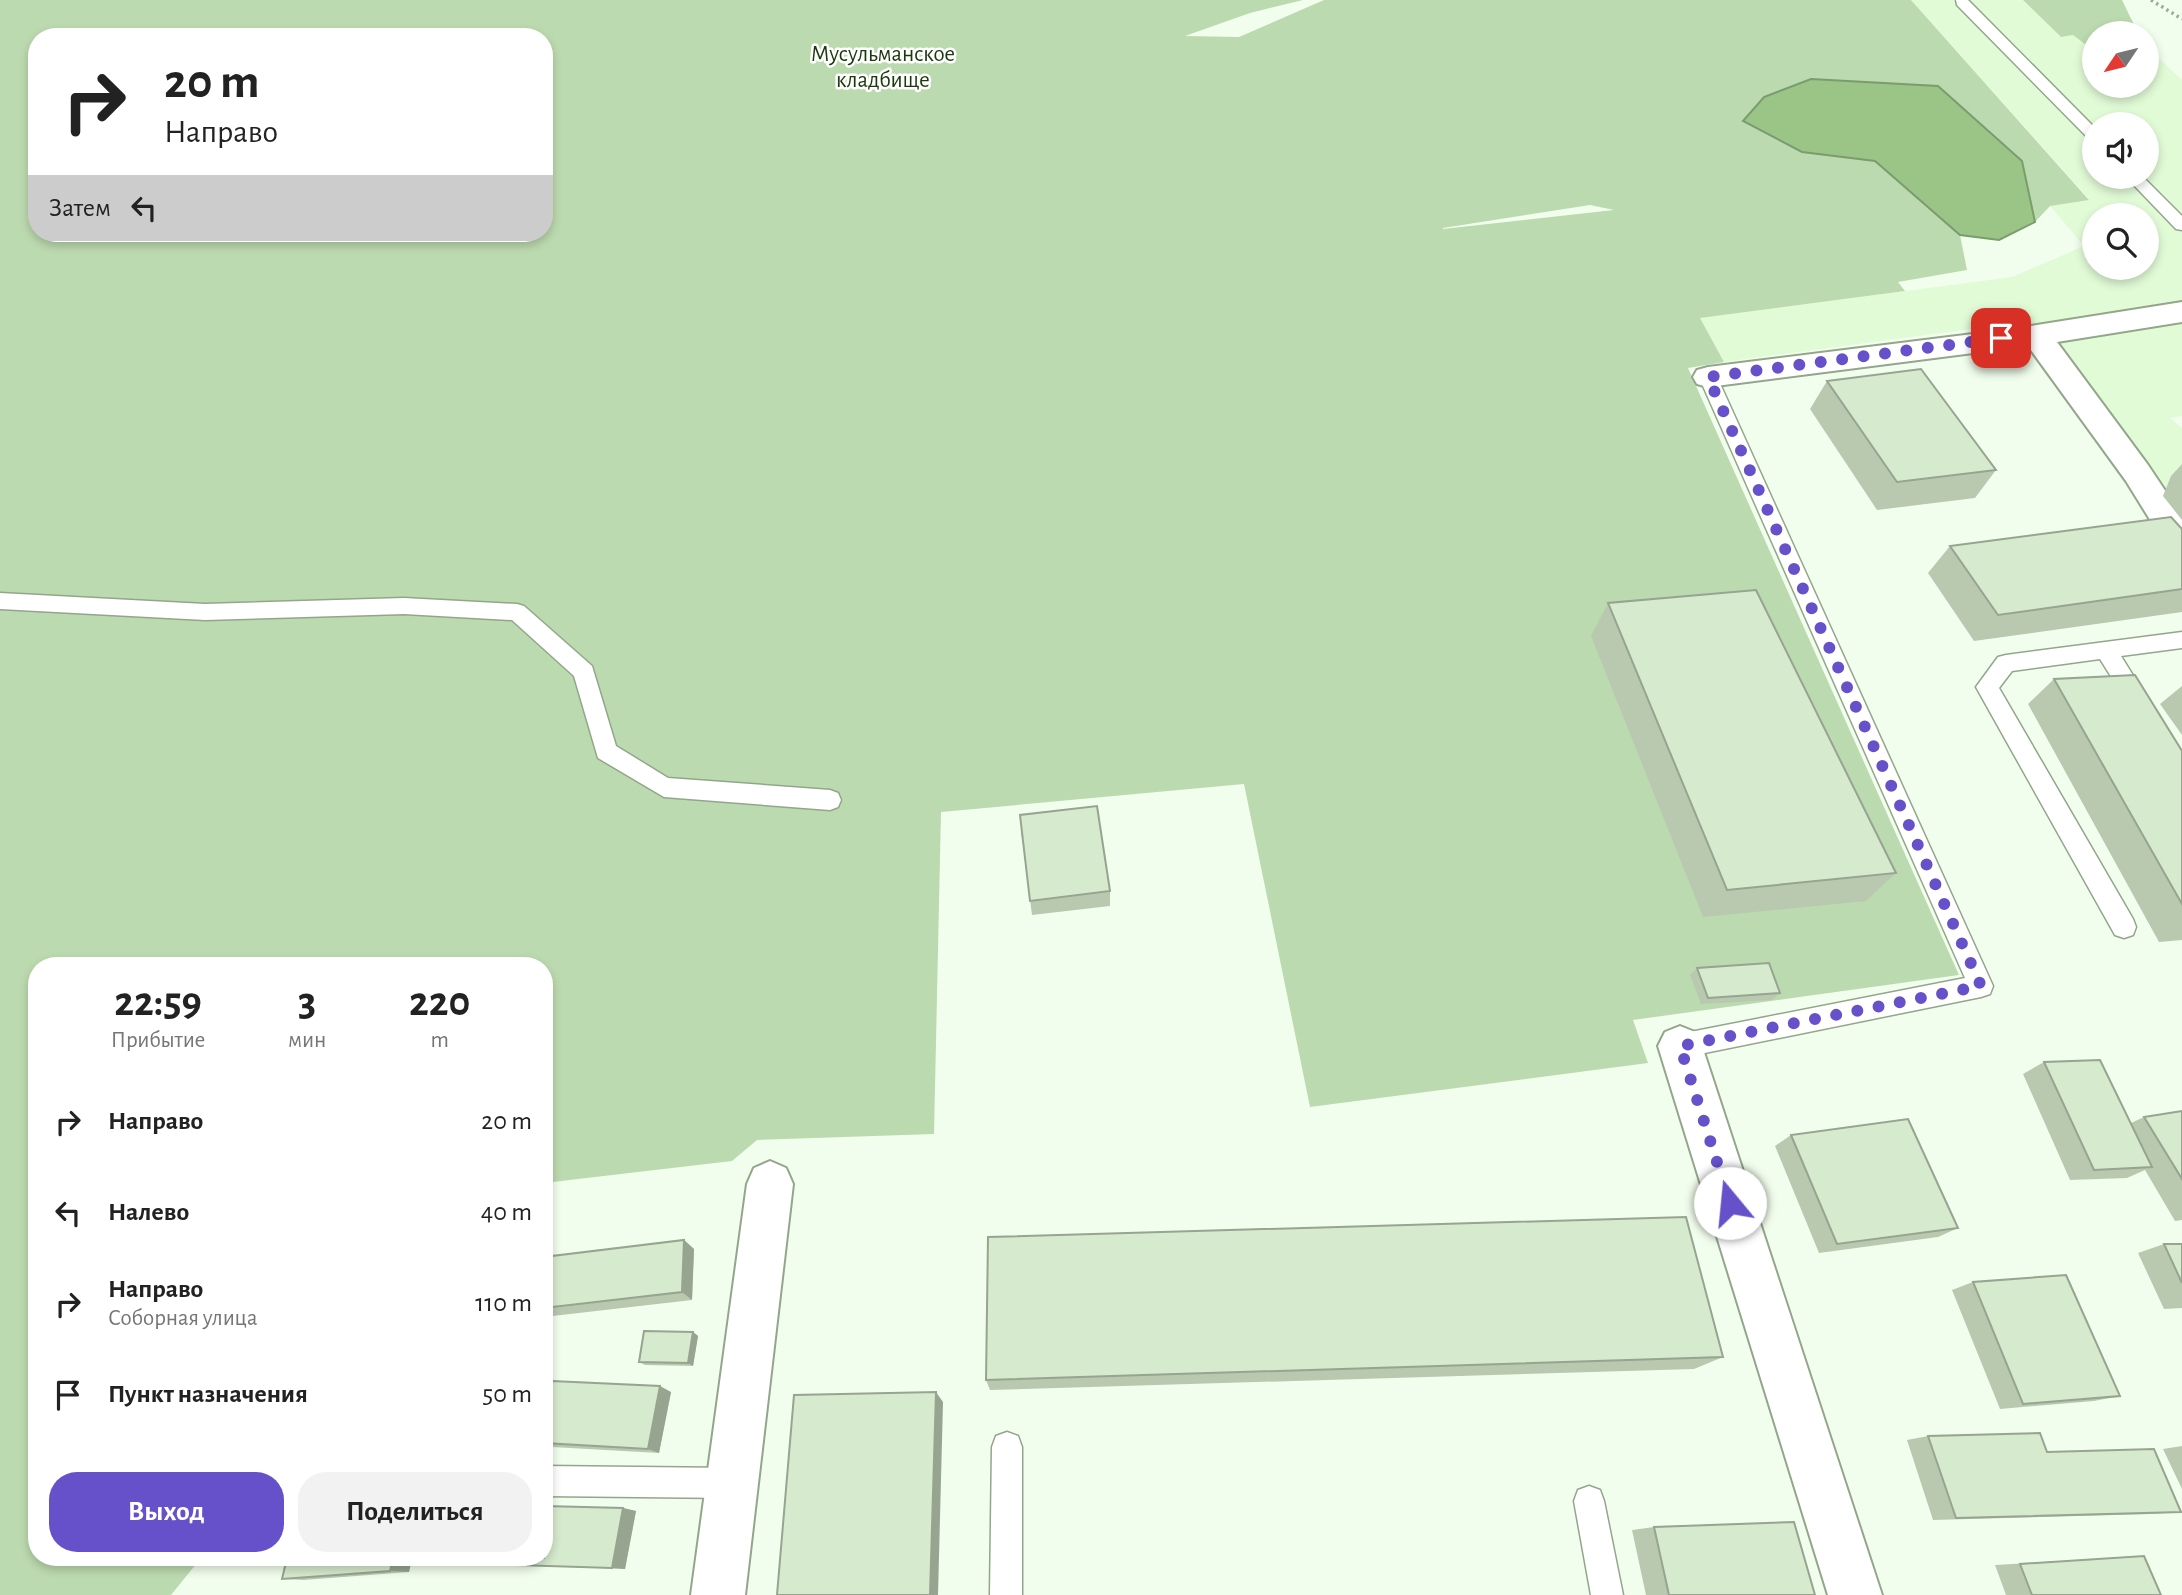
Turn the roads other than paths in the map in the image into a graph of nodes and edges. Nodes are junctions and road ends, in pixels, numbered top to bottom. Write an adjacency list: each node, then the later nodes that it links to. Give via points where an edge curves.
1 (1962, 2): 2 (lane)
2 (2082, 124)
3 (2146, 189): 4 (lane)
4 (2182, 225)
5 (2182, 312): 6 (street)
6 (2037, 337): 7 (street); 8 (street)
7 (1708, 377): 15 (lane, via 1981,986)
8 (2182, 542)
9 (0, 601): 13 (lane, via 205,612 404,607 517,612 584,672 606,751 664,787)
10 (2182, 640): 11 (lane)
11 (2106, 650): 12 (lane); 14 (lane, via 2006,663 1987,687)
12 (2147, 716)
13 (830, 800)
14 (2124, 927)
15 (1680, 1046): 24 (street)
16 (769, 1184): 19 (street)
17 (1007, 1447): 22 (lane)
18 (553, 1481): 19 (lane)
19 (732, 1483): 21 (street)
20 (1589, 1501): 23 (lane)
21 (718, 1595)
22 (1006, 1595)
23 (1607, 1595)
24 (1855, 1595)

